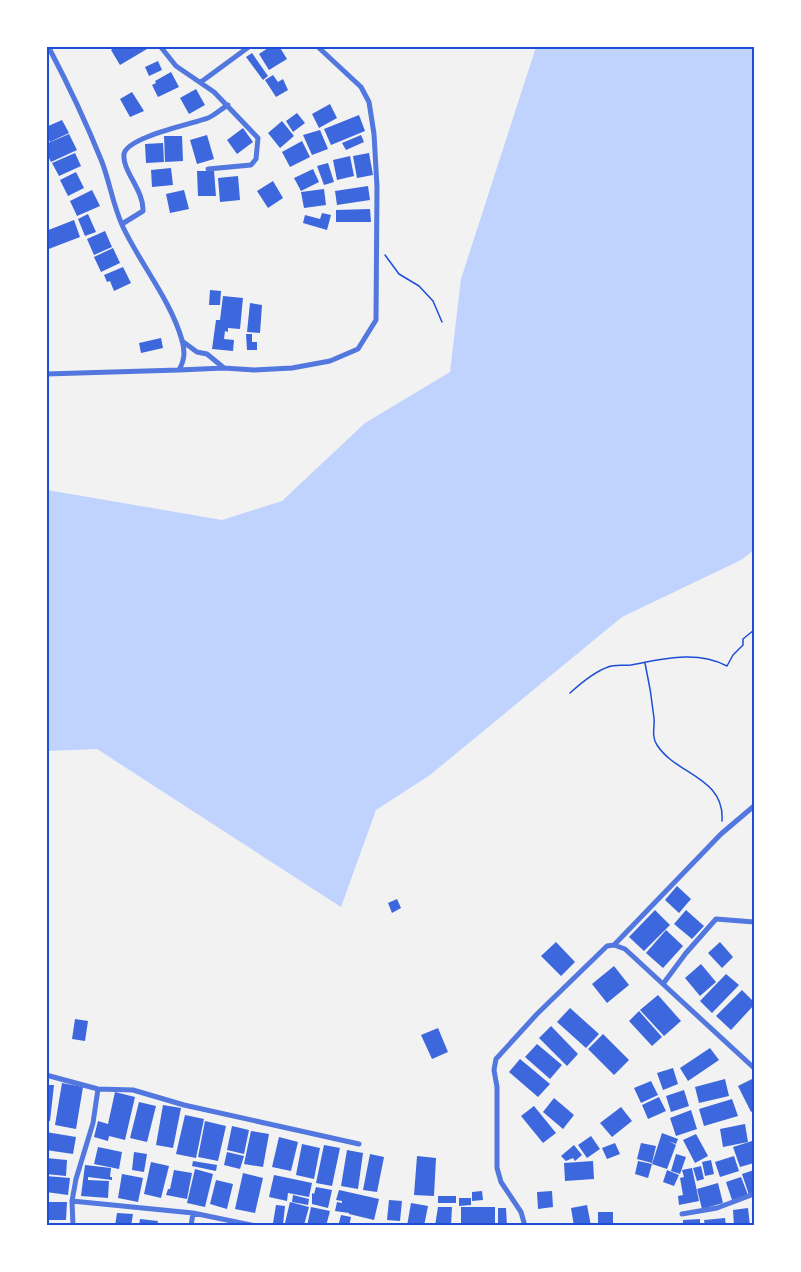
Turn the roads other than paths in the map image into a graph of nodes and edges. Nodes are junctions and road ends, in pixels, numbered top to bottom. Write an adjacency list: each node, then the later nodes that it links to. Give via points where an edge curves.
1 (48, 46): 8 (street, via 82,113)
2 (160, 46): 5 (street, via 176,66)
3 (250, 46): 5 (street)
4 (317, 46): 10 (street, via 361,87 369,102 376,153 376,320 358,349 330,361 292,368)
5 (201, 82): 6 (street)
6 (228, 105): 7 (street, via 258,138 256,159 251,165); 8 (street, via 210,117 128,146 124,151 125,163 143,201 143,211)
7 (208, 169)
8 (122, 224): 9 (street)
9 (182, 341): 10 (street); 11 (street, via 185,359)
10 (224, 368): 11 (street)
11 (179, 370): 12 (street)
12 (46, 374)
13 (754, 806): 15 (street)
14 (754, 922): 16 (street, via 716,919)
15 (614, 945): 16 (street, via 625,949); 28 (street, via 607,946 496,1059 497,1168)
16 (663, 984): 17 (street)
17 (754, 1068)
18 (46, 1075): 19 (street)
19 (99, 1089): 20 (street, via 133,1090); 22 (street)
20 (359, 1144)
21 (754, 1194): 24 (street, via 717,1208)
22 (72, 1201): 23 (street); 25 (street)
23 (193, 1213): 26 (street); 27 (street)
24 (682, 1214)
25 (73, 1226)
26 (191, 1226)
27 (256, 1226)
28 (525, 1226)

